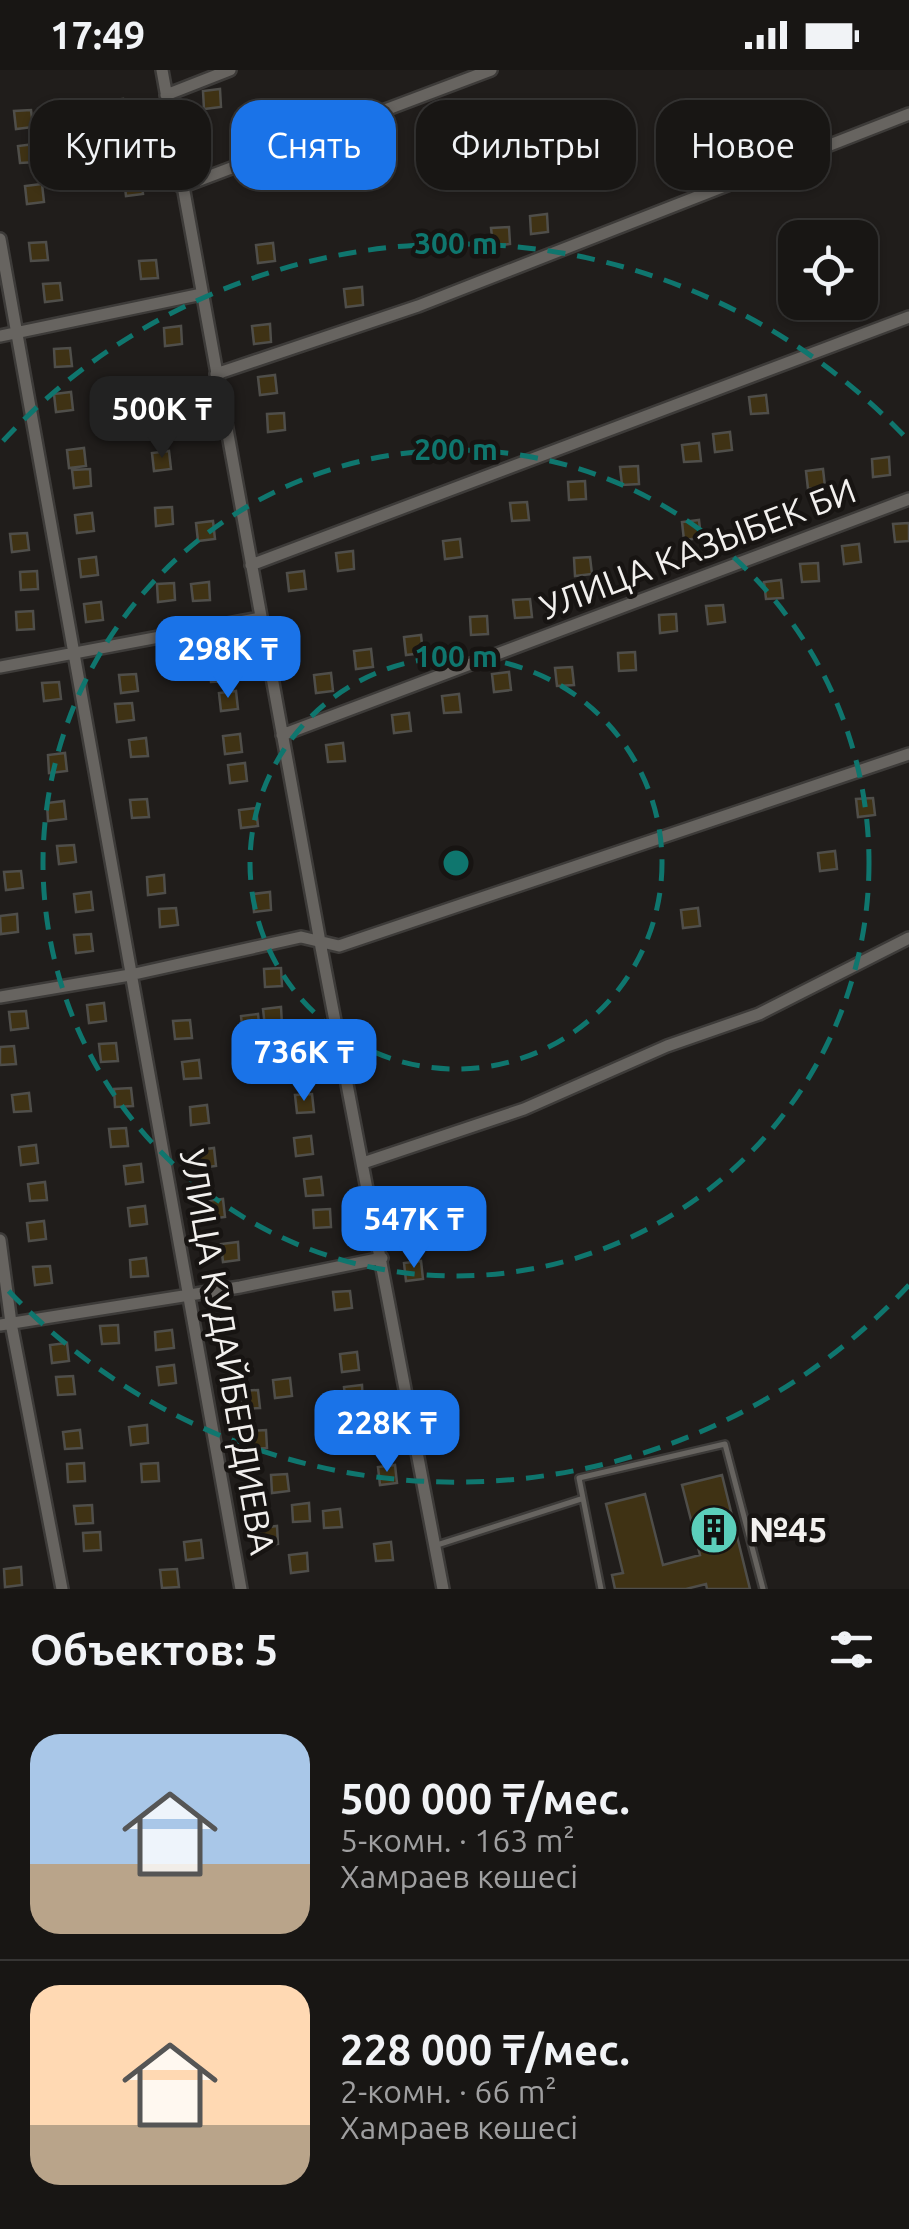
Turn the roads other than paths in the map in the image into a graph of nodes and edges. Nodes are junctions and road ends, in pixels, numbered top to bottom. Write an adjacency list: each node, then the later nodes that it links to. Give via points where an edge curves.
1 (162, 70): 4 (street)
2 (230, 70): 4 (street)
3 (491, 70): 7 (street)
4 (166, 95): 5 (street)
5 (167, 100)
6 (909, 114): 14 (street, via 418,306)
7 (211, 176)
8 (182, 190): 10 (street)
9 (0, 239): 12 (street, УЛИЦА КУДАЙБЕРДИЕВА)
10 (202, 294): 12 (street); 14 (street)
11 (909, 317): 16 (street)
12 (16, 334): 13 (street); 18 (street, УЛИЦА КУДАЙБЕРДИЕВА)
13 (0, 336)
14 (216, 374): 16 (street)
15 (909, 500): 20 (street, УЛИЦА КАЗЫБЕК БИ)
16 (251, 565): 17 (street)
17 (260, 618): 18 (street); 20 (street)
18 (75, 654): 19 (street); 24 (street, УЛИЦА КУДАЙБЕРДИЕВА)
19 (0, 667)
20 (282, 735): 23 (street)
21 (909, 754): 23 (street, via 339,946)
22 (909, 938): 26 (street, via 759,1014 666,1046 524,1109)
23 (320, 942): 24 (street, via 301,938); 26 (street)
24 (130, 975): 25 (street); 29 (street, УЛИЦА КУДАЙБЕРДИЕВА)
25 (0, 997)
26 (363, 1163): 28 (street)
27 (0, 1240): 30 (street)
28 (382, 1258): 29 (street); 32 (street)
29 (190, 1293): 30 (street); 34 (street, УЛИЦА КУДАЙБЕРДИЕВА)
30 (6, 1324): 33 (street)
31 (582, 1499): 32 (lane); 36 (lane); 37 (lane, via 579,1478 725,1444)
32 (435, 1546): 35 (street)
33 (62, 1589)
34 (242, 1589)
35 (443, 1589)
36 (601, 1589)
37 (763, 1589)

